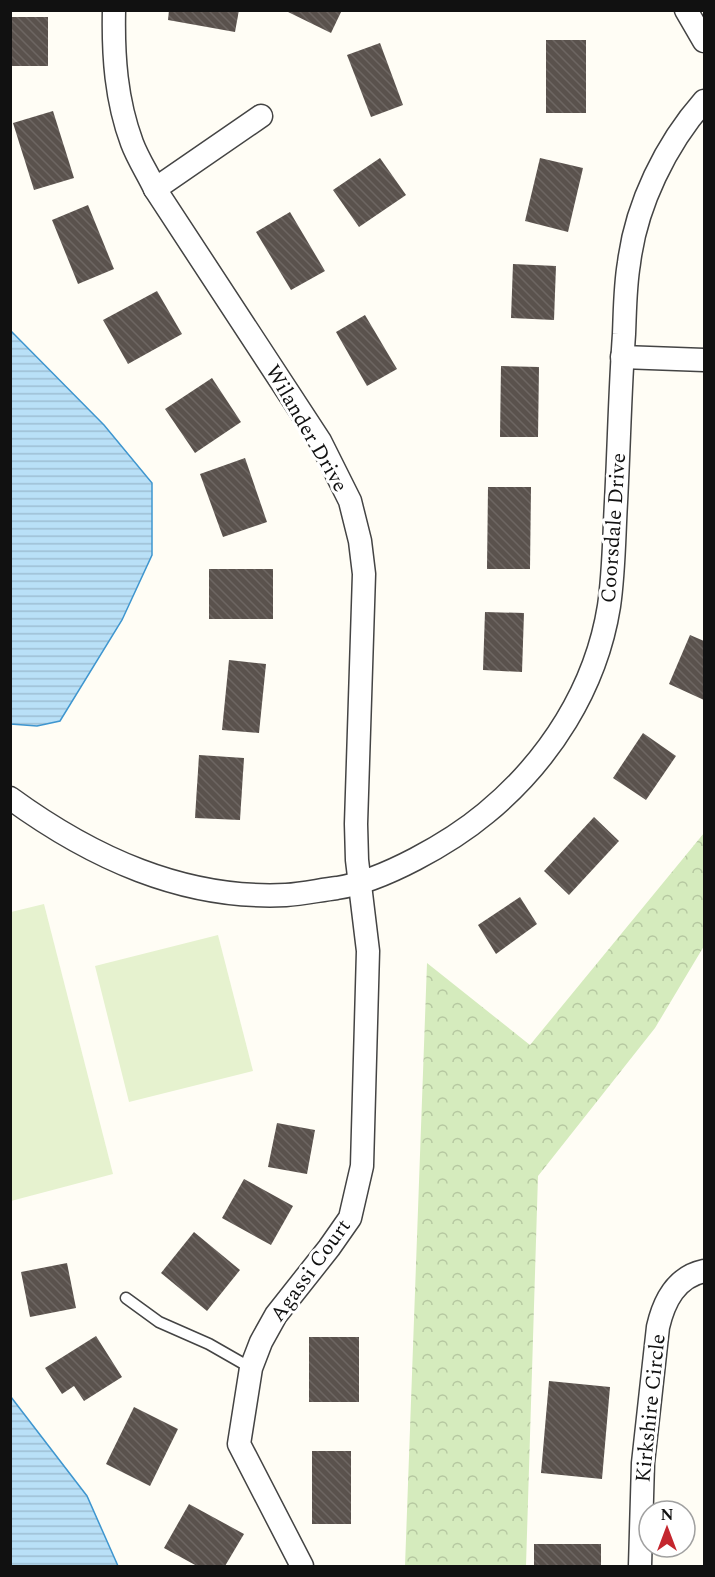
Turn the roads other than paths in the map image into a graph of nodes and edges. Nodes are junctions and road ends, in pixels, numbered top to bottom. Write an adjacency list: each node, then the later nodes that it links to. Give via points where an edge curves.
1 (114, 10): 6 (street, Wilander Drive, via 114,60 120,102 133,144)
2 (686, 10): 3 (street)
3 (705, 40)
4 (705, 101): 7 (street, Coorsdale Drive, via 689,118 669,151 651,185 638,223 629,261)
5 (261, 116): 6 (street)
6 (155, 189): 10 (street, Wilander Drive, via 314,432 350,501 364,574 356,824)
7 (622, 357): 8 (street); 10 (street, Coorsdale Drive, via 612,580 597,652 577,701 558,736 505,798 433,850)
8 (705, 360)
9 (10, 798): 10 (street, Coorsdale Drive, via 72,839 135,870 174,883 286,895)
10 (359, 885): 13 (street, Agassi Court, via 368,951 362,1166 357,1191 350,1218 276,1315)
11 (705, 1271): 15 (street, Kirkshire Circle, via 684,1279 669,1295 658,1327 643,1463)
12 (126, 1298): 13 (lane, via 159,1322)
13 (251, 1368): 14 (street, Agassi Court, via 239,1444)
14 (302, 1566)
15 (640, 1566)

